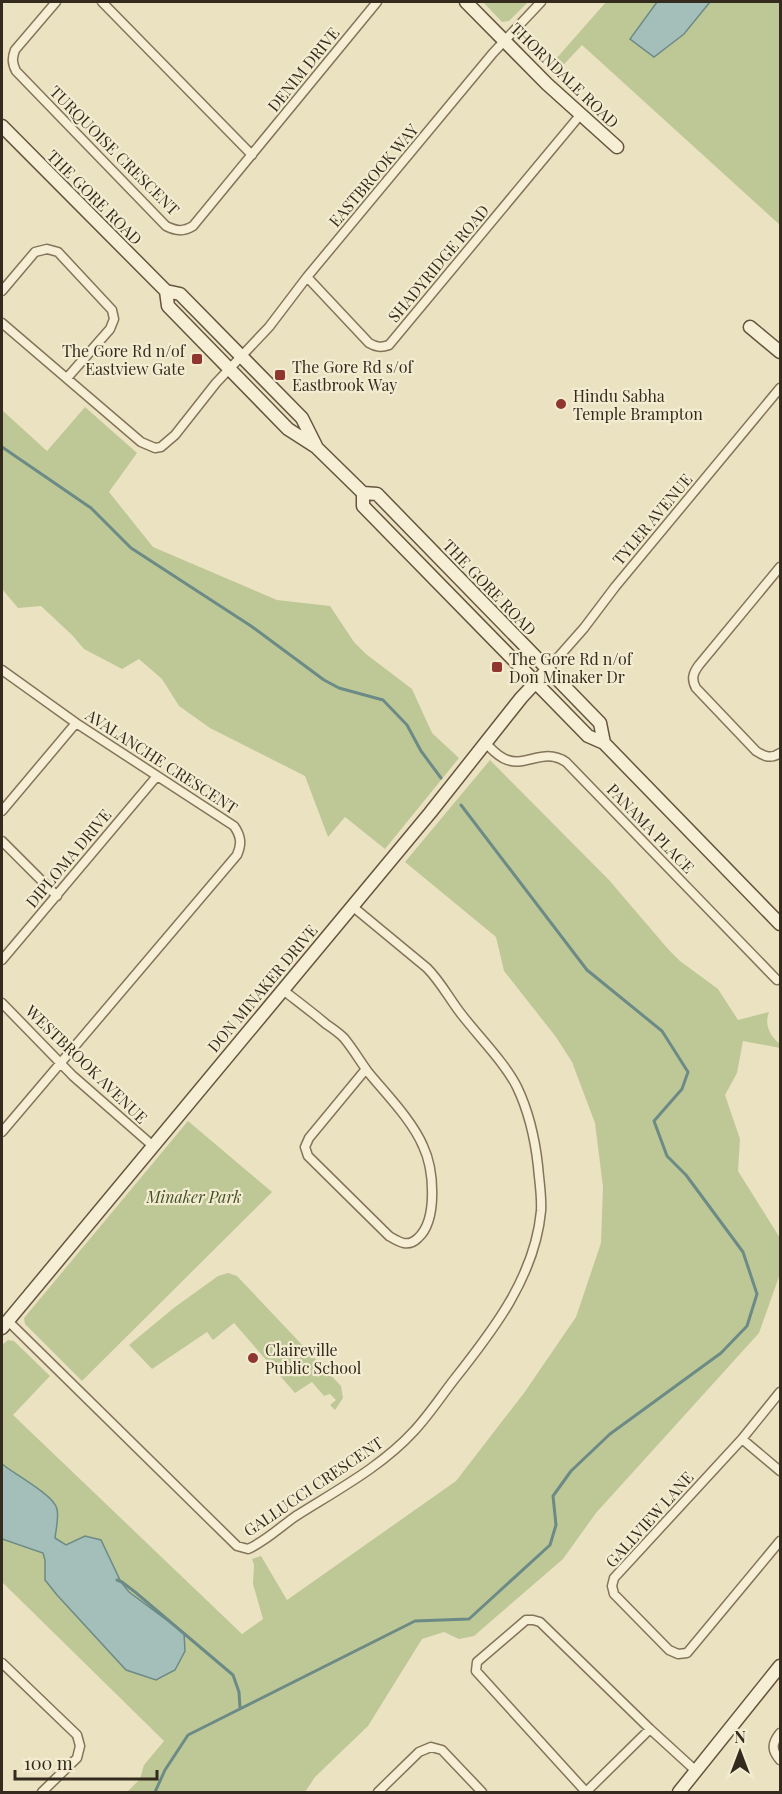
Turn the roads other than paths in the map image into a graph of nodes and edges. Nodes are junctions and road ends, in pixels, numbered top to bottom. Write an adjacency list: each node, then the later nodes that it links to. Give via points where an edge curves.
1 (56, 2): 10 (street, TURQUOISE CRESCENT, via 15,50 12,64 166,226 182,231 193,226)
2 (102, 2): 10 (street)
3 (376, 2): 10 (street, DENIM DRIVE)
4 (466, 2): 6 (main road, THORNDALE ROAD)
5 (542, 2): 6 (street, EASTBROOK WAY)
6 (505, 41): 7 (main road, THORNDALE ROAD); 11 (street, EASTBROOK WAY)
7 (581, 114): 9 (main road, THORNDALE ROAD); 11 (street, SHADYRIDGE ROAD, via 389,345 375,347 369,343)
8 (2, 126): 13 (main road, THE GORE ROAD)
9 (617, 147)
10 (252, 154)
11 (307, 277): 17 (street, EASTBROOK WAY)
12 (2, 291): 19 (street, via 35,252 47,249 58,252 112,310 110,329)
13 (165, 291): 17 (main road, THE GORE ROAD, via 180,294); 18 (main road, THE GORE ROAD, via 168,306)
14 (2, 323): 19 (street)
15 (750, 327): 16 (main road)
16 (780, 352)
17 (242, 356): 18 (street, EASTBROOK WAY); 21 (main road, THE GORE ROAD, via 302,418)
18 (229, 369): 19 (street, EASTBROOK WAY, via 175,435 155,448 141,442); 21 (main road, THE GORE ROAD, via 288,429)
19 (67, 378)
20 (780, 388): 25 (street, TYLER AVENUE)
21 (316, 447): 22 (main road, THE GORE ROAD)
22 (363, 493): 25 (main road, THE GORE ROAD, via 376,494); 26 (main road, THE GORE ROAD, via 363,506)
23 (780, 567): 30 (street, via 699,665 693,682 756,751 770,758)
24 (2, 670): 27 (street, AVALANCHE CRESCENT)
25 (547, 670): 26 (main road, DON MINAKER DRIVE); 29 (main road, THE GORE ROAD, via 600,723)
26 (535, 682): 28 (main road, DON MINAKER DRIVE); 29 (main road, THE GORE ROAD, via 588,736)
27 (76, 723): 31 (street, AVALANCHE CRESCENT); 32 (street)
28 (485, 742): 35 (main road, DON MINAKER DRIVE); 38 (street, PANAMA PLACE, via 504,759 549,755 566,762)
29 (604, 743): 36 (main road, THE GORE ROAD)
30 (780, 753)
31 (157, 776): 34 (street, DIPLOMA DRIVE); 41 (street, AVALANCHE CRESCENT, via 234,826 241,840 240,848)
32 (2, 812)
33 (2, 841): 34 (street)
34 (57, 896): 37 (street, DIPLOMA DRIVE)
35 (352, 906): 39 (main road, DON MINAKER DRIVE); 45 (street, GALLUCCI CRESCENT, via 434,975 516,1086 536,1145 541,1208 537,1236 524,1274 484,1342 414,1431 367,1471 248,1549 237,1546)
36 (780, 924)
37 (2, 960)
38 (777, 980)
39 (283, 990): 42 (street, via 344,1037); 44 (main road, DON MINAKER DRIVE)
40 (2, 1003): 41 (street, WESTBROOK AVENUE)
41 (60, 1063): 43 (street); 44 (street, WESTBROOK AVENUE)
42 (366, 1069): 42 (street, via 305,1147 308,1156 389,1236 402,1244 411,1243 424,1229 432,1206 424,1147)
43 (2, 1132)
44 (153, 1146): 45 (main road, DON MINAKER DRIVE)
45 (4, 1324)
46 (780, 1392): 47 (street, GALLVIEW LANE)
47 (742, 1438): 48 (street); 49 (street, GALLVIEW LANE, via 614,1578 614,1594 669,1650 687,1653)
48 (780, 1471)
49 (780, 1541)
50 (2, 1662): 56 (street, via 77,1735 77,1758)
51 (780, 1666): 55 (main road)
52 (650, 1730): 55 (street); 59 (street); 59 (street, via 540,1622 526,1620 477,1662 476,1671)
53 (780, 1733): 54 (street, via 773,1748)
54 (780, 1760)
55 (696, 1771): 60 (main road)
56 (42, 1792)
57 (378, 1792): 58 (street, via 419,1752 430,1747 442,1750)
58 (482, 1792)
59 (586, 1792)
60 (679, 1792)

